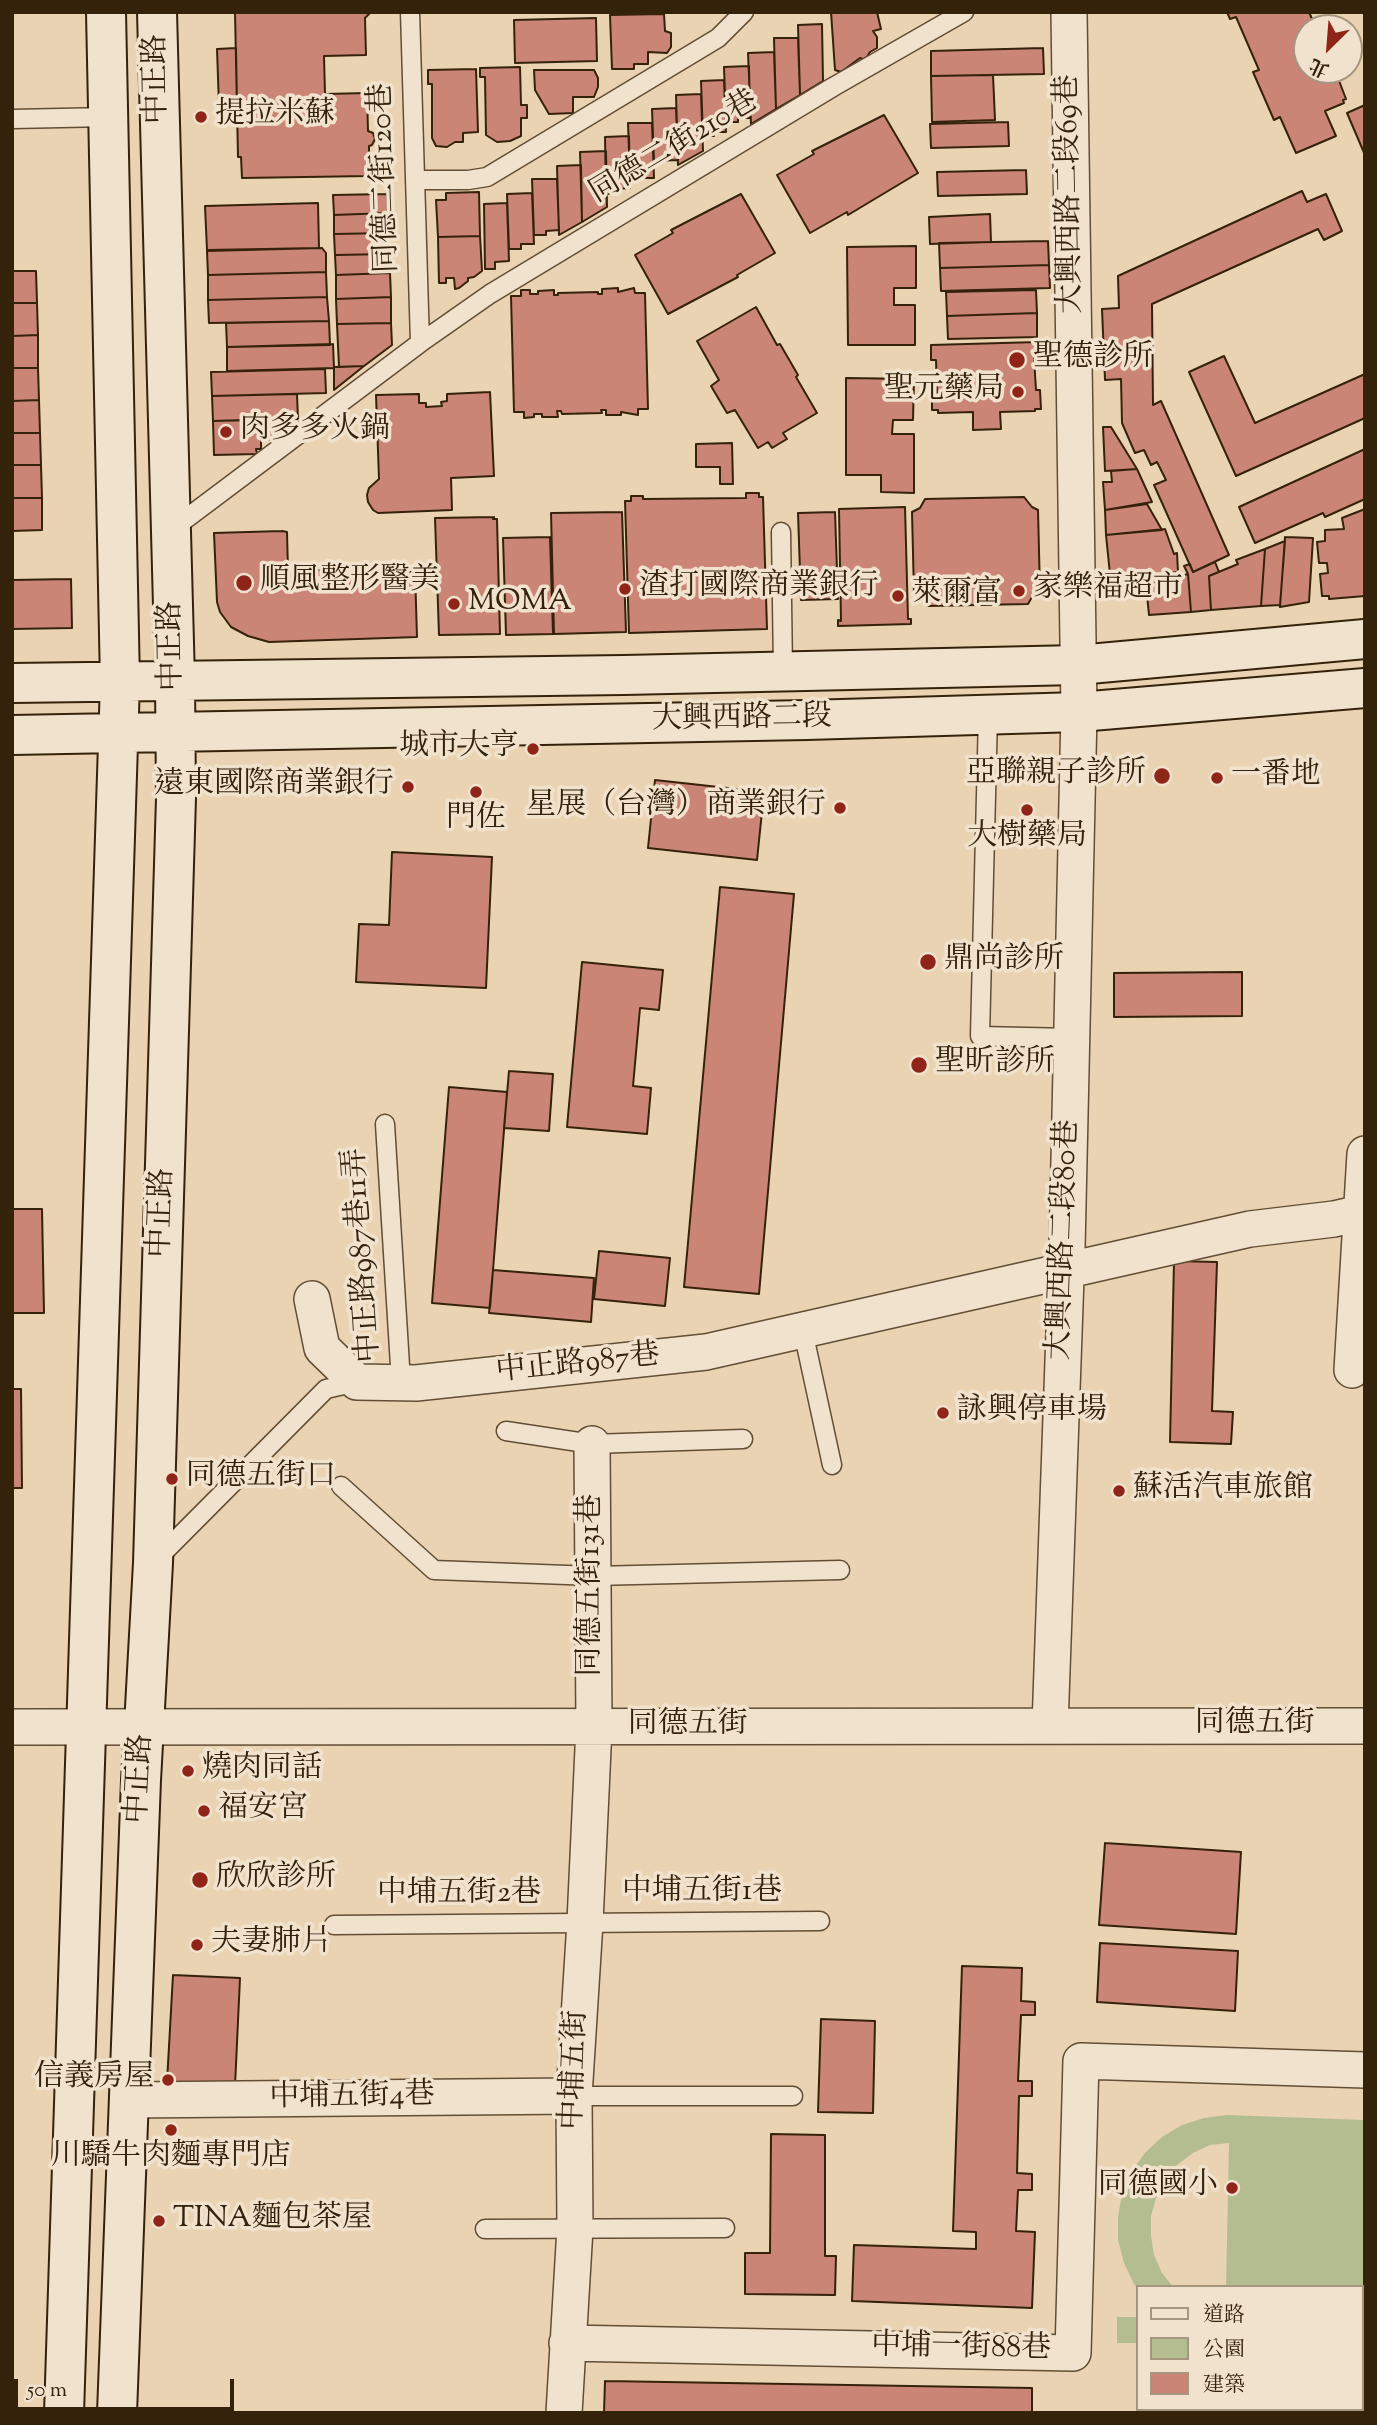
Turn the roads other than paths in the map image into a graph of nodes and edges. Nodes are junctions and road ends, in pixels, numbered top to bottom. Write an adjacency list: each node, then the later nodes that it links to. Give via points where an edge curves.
1 (106, 12): 7 (street, 中正路)
2 (157, 12): 11 (street, 中正路)
3 (410, 12): 9 (lane, 同德二街120巷)
4 (744, 12): 9 (lane, via 718,38 487,177)
5 (964, 12): 10 (lane, 同德二街210巷, via 490,294)
6 (1069, 12): 14 (street, 大興西路二段69巷)
7 (109, 117): 8 (lane); 17 (street, 中正路)
8 (12, 119)
9 (416, 180): 10 (lane, 同德二街120巷)
10 (420, 343): 11 (lane, 同德二街210巷)
11 (171, 530): 16 (street, 中正路)
12 (781, 532): 15 (lane)
13 (1365, 639): 14 (street, 大興西路二段)
14 (1078, 664): 15 (street, 大興西路二段); 20 (street, 大興西路二段69巷)
15 (783, 671): 16 (street, 大興西路二段)
16 (175, 680): 17 (street, 大興西路二段); 23 (street, 中正路)
17 (120, 681): 18 (street, 大興西路二段); 22 (street, 中正路)
18 (12, 683)
19 (1365, 688): 20 (street, 大興西路二段)
20 (1079, 712): 21 (street, 大興西路二段); 25 (street, 大興西路二段80巷)
21 (988, 715): 23 (street, 大興西路二段); 25 (lane, via 980,1036)
22 (118, 733): 23 (street, 大興西路二段); 24 (street, 大興西路二段); 46 (street, 中正路)
23 (176, 733): 40 (street, 中正路)
24 (12, 735)
25 (1072, 1038): 29 (street, 大興西路二段80巷)
26 (385, 1124): 34 (lane, 中正路987巷11弄)
27 (1365, 1154): 28 (street)
28 (1363, 1212): 29 (street, 中正路987巷, via 1250,1229); 32 (street)
29 (1066, 1272): 31 (street, 中正路987巷); 43 (street, 大興西路二段80巷)
30 (312, 1299): 33 (street, via 322,1348)
31 (803, 1331): 34 (street, 中正路987巷, via 706,1352); 38 (lane)
32 (1352, 1370)
33 (357, 1382): 34 (street, 中正路987巷); 40 (lane, 中正路987巷, via 327,1389)
34 (401, 1382)
35 (506, 1431): 37 (lane)
36 (743, 1439): 37 (lane)
37 (592, 1444): 42 (street, 同德五街131巷)
38 (832, 1465)
39 (341, 1486): 42 (lane, via 434,1570)
40 (153, 1563): 47 (street, 中正路)
41 (840, 1570): 42 (lane)
42 (594, 1576): 48 (street, 同德五街131巷)
43 (1050, 1726): 44 (street, 同德五街); 48 (street, 同德五街)
44 (1365, 1726)
45 (12, 1727): 46 (street, 同德五街)
46 (85, 1727): 47 (street, 同德五街); 60 (street, 中正路)
47 (144, 1727): 48 (street, 同德五街); 55 (street, 中正路)
48 (594, 1727): 50 (street, 中埔五街)
49 (820, 1921): 50 (lane, 中埔五街1巷)
50 (585, 1922): 51 (lane, 中埔五街2巷); 53 (street, 中埔五街)
51 (334, 1925)
52 (1365, 2070): 59 (street, 中埔一街88巷, via 1081,2061 1073,2353)
53 (574, 2096): 54 (lane); 55 (street, 中埔五街4巷); 56 (street, 中埔五街)
54 (793, 2096)
55 (130, 2100): 61 (street, 中正路)
56 (575, 2228): 57 (lane); 58 (lane); 59 (street, 中埔五街)
57 (725, 2228)
58 (485, 2229)
59 (567, 2343): 62 (street, 中埔五街)
60 (64, 2413)
61 (117, 2413)
62 (564, 2413)

